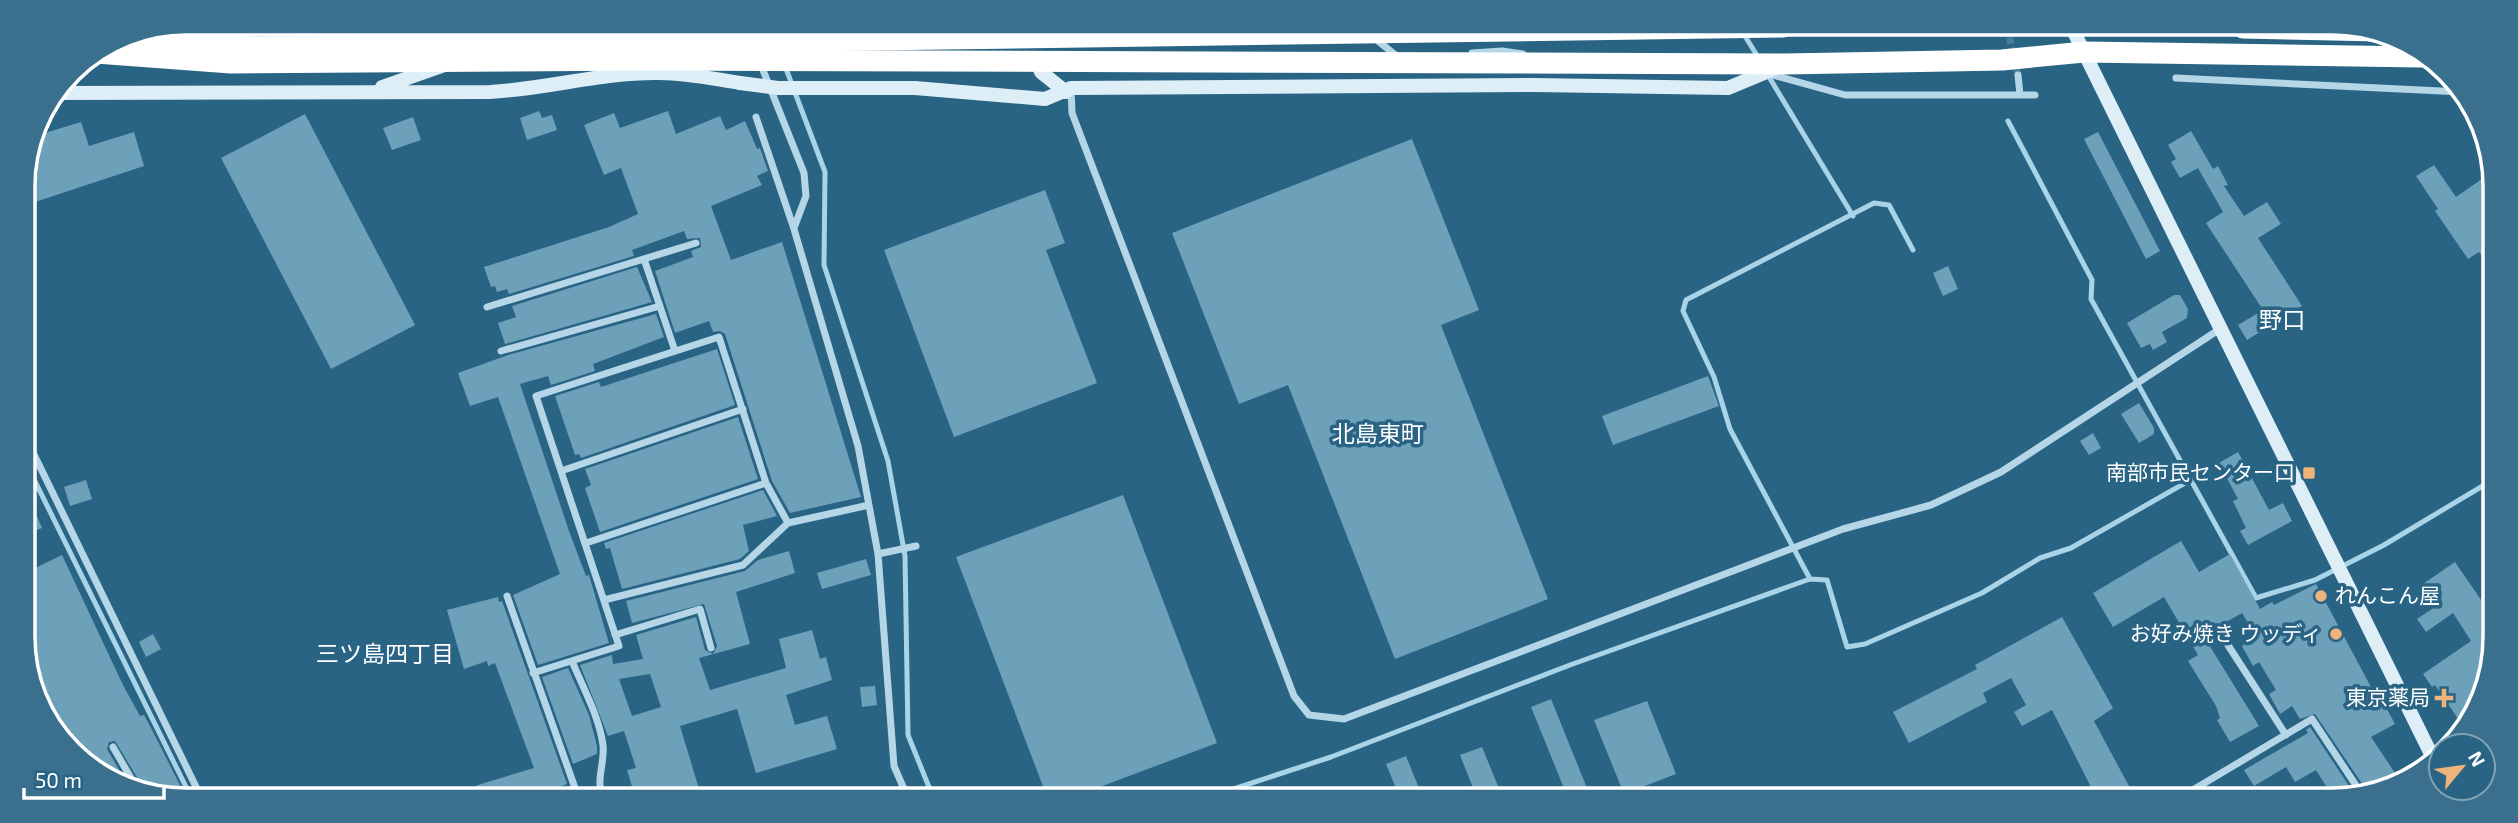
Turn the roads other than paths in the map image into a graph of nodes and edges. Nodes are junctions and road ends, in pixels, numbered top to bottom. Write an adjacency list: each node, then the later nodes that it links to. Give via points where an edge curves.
1 (750, 35): 9 (street)
2 (1211, 35): 5 (highway, bridge, via 425,46)
3 (1378, 35): 12 (street, via 1378,41 1397,57 1502,51 1528,54)
4 (2076, 35): 6 (street)
5 (140, 42)
6 (2084, 52): 8 (highway); 13 (highway, via 2002,60); 29 (street)
7 (112, 54): 10 (highway, via 231,63)
8 (2411, 57)
9 (764, 60): 10 (highway); 11 (highway); 24 (street, via 804,173 806,195)
10 (453, 62): 18 (street)
11 (1037, 62): 12 (highway); 17 (street, via 1041,72)
12 (1530, 63): 13 (highway); 16 (street)
13 (1768, 66): 16 (street, via 1728,88); 21 (street, via 1845,95)
14 (2018, 75): 21 (street)
15 (2176, 78): 19 (street)
16 (1535, 85): 17 (street)
17 (1068, 90): 18 (street, bridge, via 1045,99 915,88 778,88 661,73 599,77 527,90); 29 (street, via 1072,113 1264,619 1294,696 1309,715 1344,719 1843,529 1930,505 2001,471)
18 (370, 91): 20 (street)
19 (2450, 91)
20 (67, 93)
21 (2020, 95): 22 (street)
22 (2035, 95)
23 (756, 117): 24 (street)
24 (794, 229): 36 (street, via 858,446)
25 (696, 243): 26 (street)
26 (644, 259): 27 (street); 28 (street)
27 (660, 306): 30 (street); 31 (street)
28 (487, 307)
29 (2220, 329): 49 (street)
30 (501, 351)
31 (675, 351): 32 (street, via 719,337); 34 (street, via 537,396)
32 (743, 409): 34 (street); 35 (street)
33 (35, 458): 53 (street)
34 (561, 471): 38 (street)
35 (766, 483): 37 (street); 38 (street)
36 (869, 505): 37 (street); 40 (street)
37 (788, 523): 42 (street, via 743,565)
38 (586, 543): 42 (street)
39 (916, 546): 40 (street)
40 (878, 554): 56 (street, via 894,766)
41 (507, 596): 47 (street)
42 (604, 600): 43 (street)
43 (615, 635): 45 (street, via 700,609); 46 (street, via 619,646)
44 (2226, 642): 48 (street)
45 (711, 648)
46 (572, 661): 47 (street); 55 (street, via 603,747)
47 (533, 673): 54 (street)
48 (2286, 735): 52 (street, via 2312,719); 57 (street)
49 (2427, 746)
50 (113, 747): 51 (street)
51 (131, 778)
52 (2356, 786)
53 (197, 788)
54 (575, 788)
55 (600, 788)
56 (904, 788)
57 (2196, 788)

